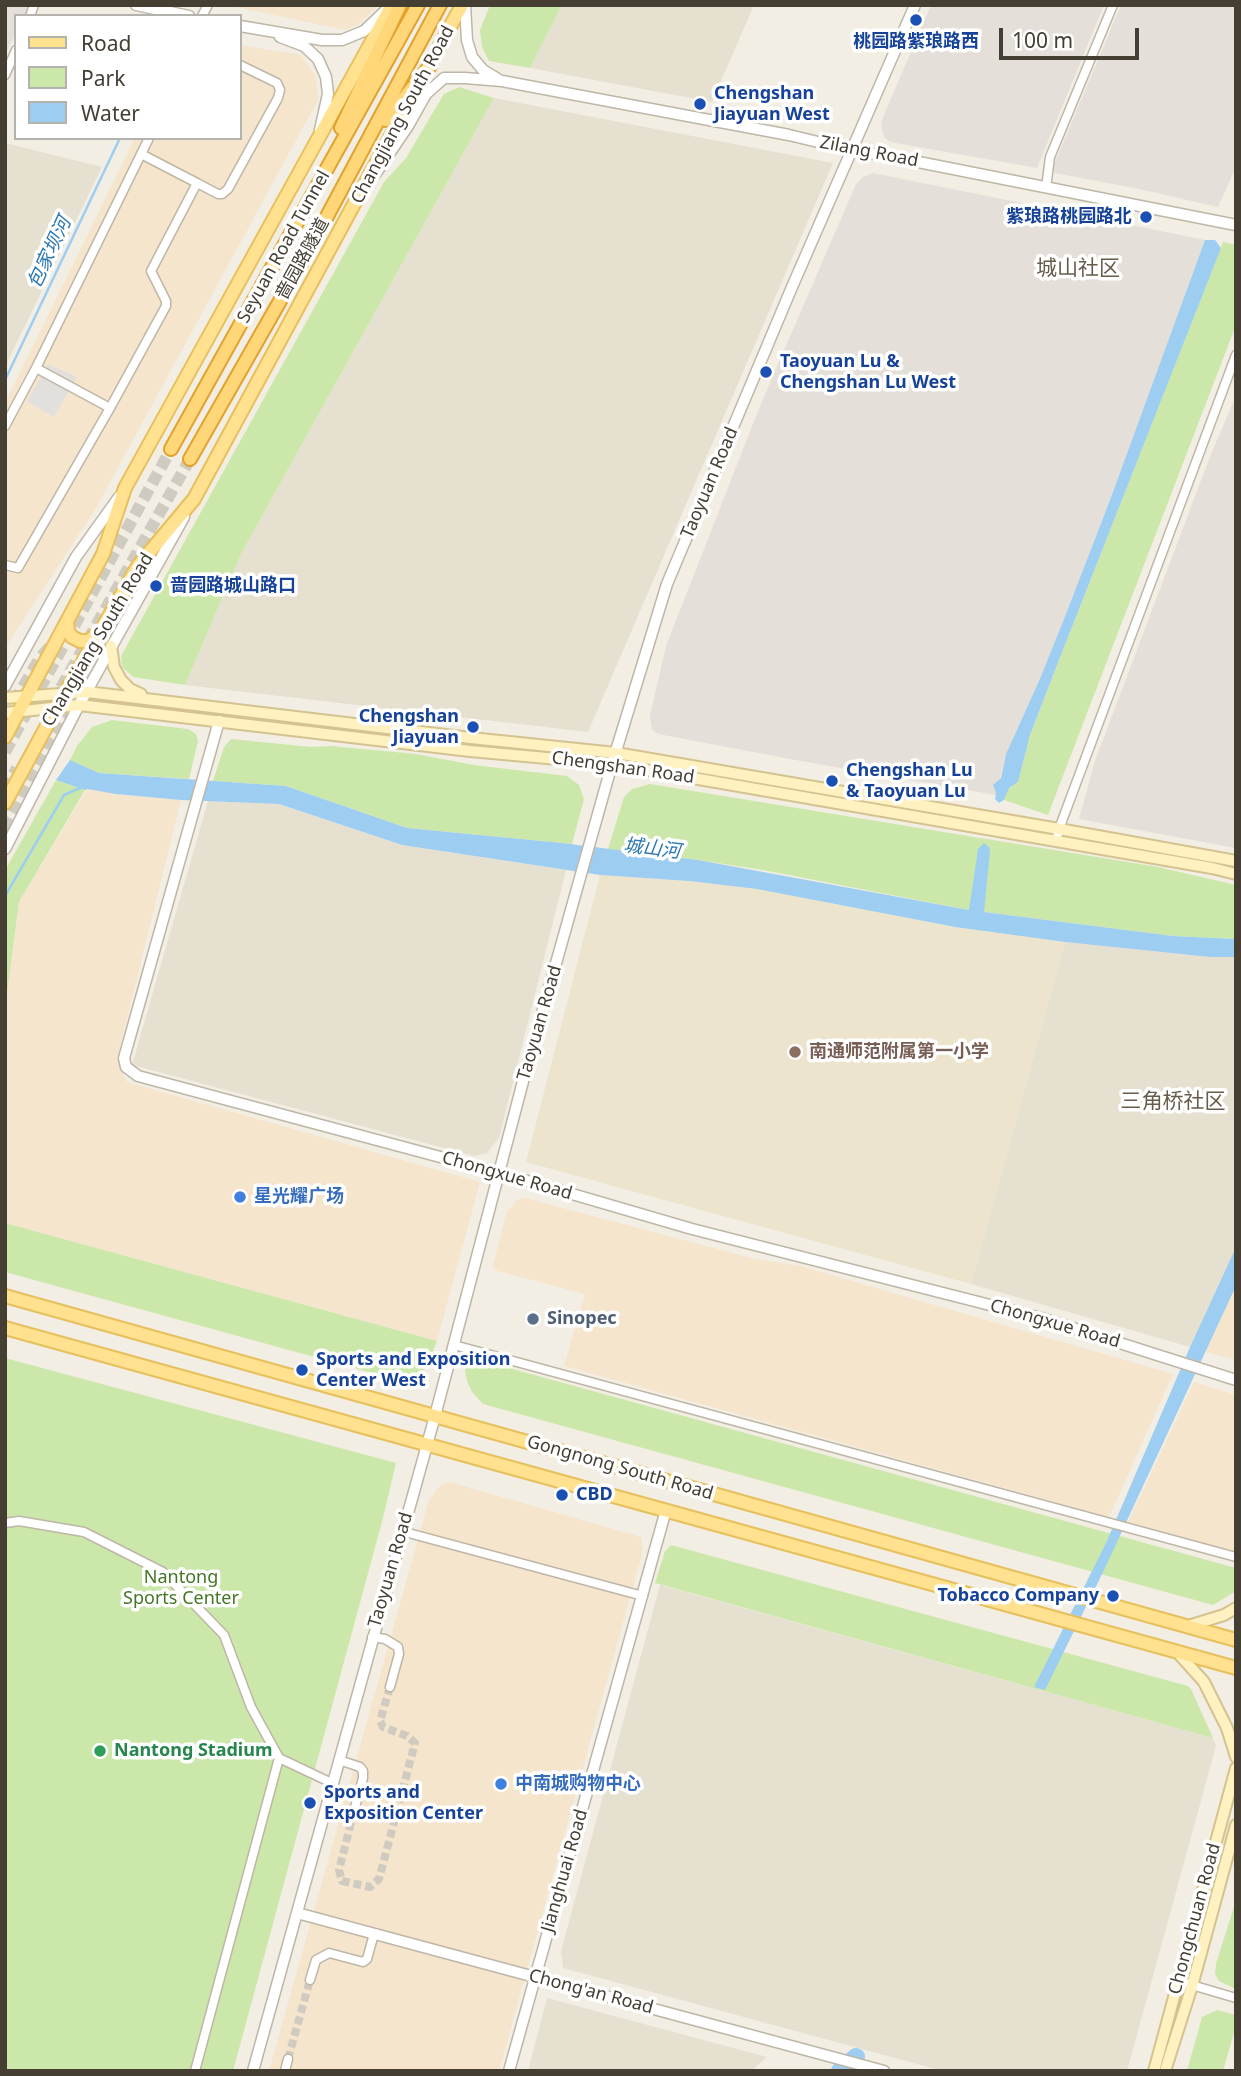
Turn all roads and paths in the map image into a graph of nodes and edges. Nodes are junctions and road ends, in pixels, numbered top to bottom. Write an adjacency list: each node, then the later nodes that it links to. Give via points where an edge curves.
1 (136, 5): 9 (street)
2 (391, 5): 11 (street, via 364,31 342,40); 17 (main road, Changjiang South Road)
3 (400, 5): 27 (highway, via 342,125 255,282)
4 (418, 5): 27 (highway, Seyuan Road Tunnel)
5 (440, 5): 25 (highway, 啬园路隧道)
6 (463, 5): 14 (main road, Changjiang South Road); 16 (street, via 472,57)
7 (915, 5): 19 (street, Taoyuan Road)
8 (1113, 5): 22 (street, via 1049,158)
9 (179, 14)
10 (242, 26): 11 (street)
11 (267, 31): 17 (street, via 304,46 318,59 328,94)
12 (14, 55): 15 (street)
13 (242, 66): 21 (street, via 277,83 278,98 228,189 218,194)
14 (430, 66): 23 (main road, Changjiang South Road); 25 (highway, via 387,119)
15 (5, 75)
16 (502, 81): 19 (street, Zilang Road); 23 (street, Zilang Road, via 444,78 426,94)
17 (318, 138): 33 (main road, Changjiang South Road)
18 (148, 140): 20 (street)
19 (851, 150): 22 (street, Zilang Road); 51 (street, Taoyuan Road, via 667,584)
20 (141, 154): 21 (street); 28 (street)
21 (197, 183): 29 (street, via 151,271 166,306)
22 (1046, 188): 24 (street, Zilang Road)
23 (361, 193): 34 (main road, Changjiang South Road)
24 (1236, 225)
25 (309, 250): 32 (highway, 啬园路隧道)
26 (1236, 355): 53 (street)
27 (219, 363): 31 (highway, Seyuan Road Tunnel)
28 (36, 368): 29 (street); 30 (street)
29 (110, 408): 35 (street, via 18,568)
30 (5, 426)
31 (172, 449)
32 (190, 459)
33 (125, 488): 36 (main road, Changjiang South Road, via 103,554); 39 (street, via 76,557)
34 (194, 499): 37 (main road, Changjiang South Road, via 138,566); 38 (street)
35 (5, 565)
36 (67, 622): 37 (main road, via 72,637 80,641 89,641); 42 (main road, Changjiang South Road)
37 (103, 627): 41 (main road, Changjiang South Road)
38 (111, 646): 40 (street); 44 (main road, via 121,680)
39 (5, 685)
40 (87, 692): 41 (main road, Chengshan Road); 44 (main road, Chengshan Road); 45 (street)
41 (65, 693): 42 (main road, Chengshan Road); 46 (main road, Changjiang South Road)
42 (28, 695): 43 (main road, Chengshan Road); 47 (main road, Changjiang South Road)
43 (5, 698)
44 (153, 699): 51 (main road, Chengshan Road)
45 (79, 705): 46 (main road, Chengshan Road); 49 (main road, Chengshan Road); 55 (street)
46 (57, 707): 47 (main road, Chengshan Road); 52 (main road, Changjiang South Road)
47 (19, 711): 48 (main road, Chengshan Road); 50 (main road, Changjiang South Road)
48 (5, 713)
49 (219, 721): 51 (main road, Chengshan Road, via 470,751); 58 (street, Chongxue Road, via 124,1058 126,1067 138,1076)
50 (5, 737)
51 (614, 758): 53 (main road, Chengshan Road); 54 (main road, Chengshan Road); 58 (street, Taoyuan Road)
52 (5, 803)
53 (1059, 829): 54 (street); 56 (main road, Chengshan Road)
54 (1056, 842): 57 (main road, Chengshan Road)
55 (5, 849)
56 (1236, 861)
57 (1236, 874)
58 (500, 1173): 61 (street, Taoyuan Road); 62 (street, Chongxue Road, via 692,1229 1041,1318)
59 (5, 1296): 63 (main road, Gongnong South Road)
60 (5, 1328): 64 (main road, Gongnong South Road)
61 (454, 1345): 63 (street, Taoyuan Road); 68 (street)
62 (1236, 1380)
63 (435, 1416): 64 (street, Taoyuan Road); 71 (main road, Gongnong South Road)
64 (427, 1445): 65 (main road, Gongnong South Road); 67 (street, Taoyuan Road)
65 (666, 1510): 69 (street, Jianghuai Road); 74 (main road, Gongnong South Road)
66 (5, 1523): 78 (street, via 19,1521 84,1532 163,1572 225,1634 251,1707)
67 (401, 1531): 69 (street); 72 (street, Taoyuan Road)
68 (1236, 1557)
69 (643, 1596): 86 (street, Jianghuai Road)
70 (1236, 1608): 71 (main road)
71 (1188, 1626): 73 (main road, Gongnong South Road)
72 (372, 1637): 76 (street, via 398,1647); 79 (street, Taoyuan Road)
73 (1236, 1640)
74 (1178, 1653): 75 (main road, Gongnong South Road); 77 (main road, via 1204,1682)
75 (1236, 1668)
76 (390, 1687)
77 (1236, 1757)
78 (279, 1758): 81 (street); 92 (street)
79 (339, 1760): 81 (street, Taoyuan Road); 82 (street, via 363,1771)
80 (1236, 1768): 88 (main road, Chongchuan Road)
81 (334, 1784): 84 (street, Taoyuan Road)
82 (354, 1811)
83 (1236, 1825): 89 (main road, Chongchuan Road)
84 (297, 1913): 85 (street, Chong'an Road); 93 (street, Taoyuan Road)
85 (374, 1934): 86 (street, Chong'an Road); 87 (street, via 363,1962 323,1955 316,1960)
86 (535, 1977): 95 (street, Jianghuai Road); 96 (street, Chong'an Road)
87 (310, 1980)
88 (1178, 1981): 89 (street); 97 (main road, Chongchuan Road)
89 (1192, 1986): 90 (street); 98 (main road, Chongchuan Road)
90 (1236, 1998)
91 (288, 2059): 94 (street)
92 (195, 2071)
93 (253, 2071)
94 (285, 2071)
95 (509, 2071)
96 (884, 2071)
97 (1154, 2071)
98 (1165, 2071)

